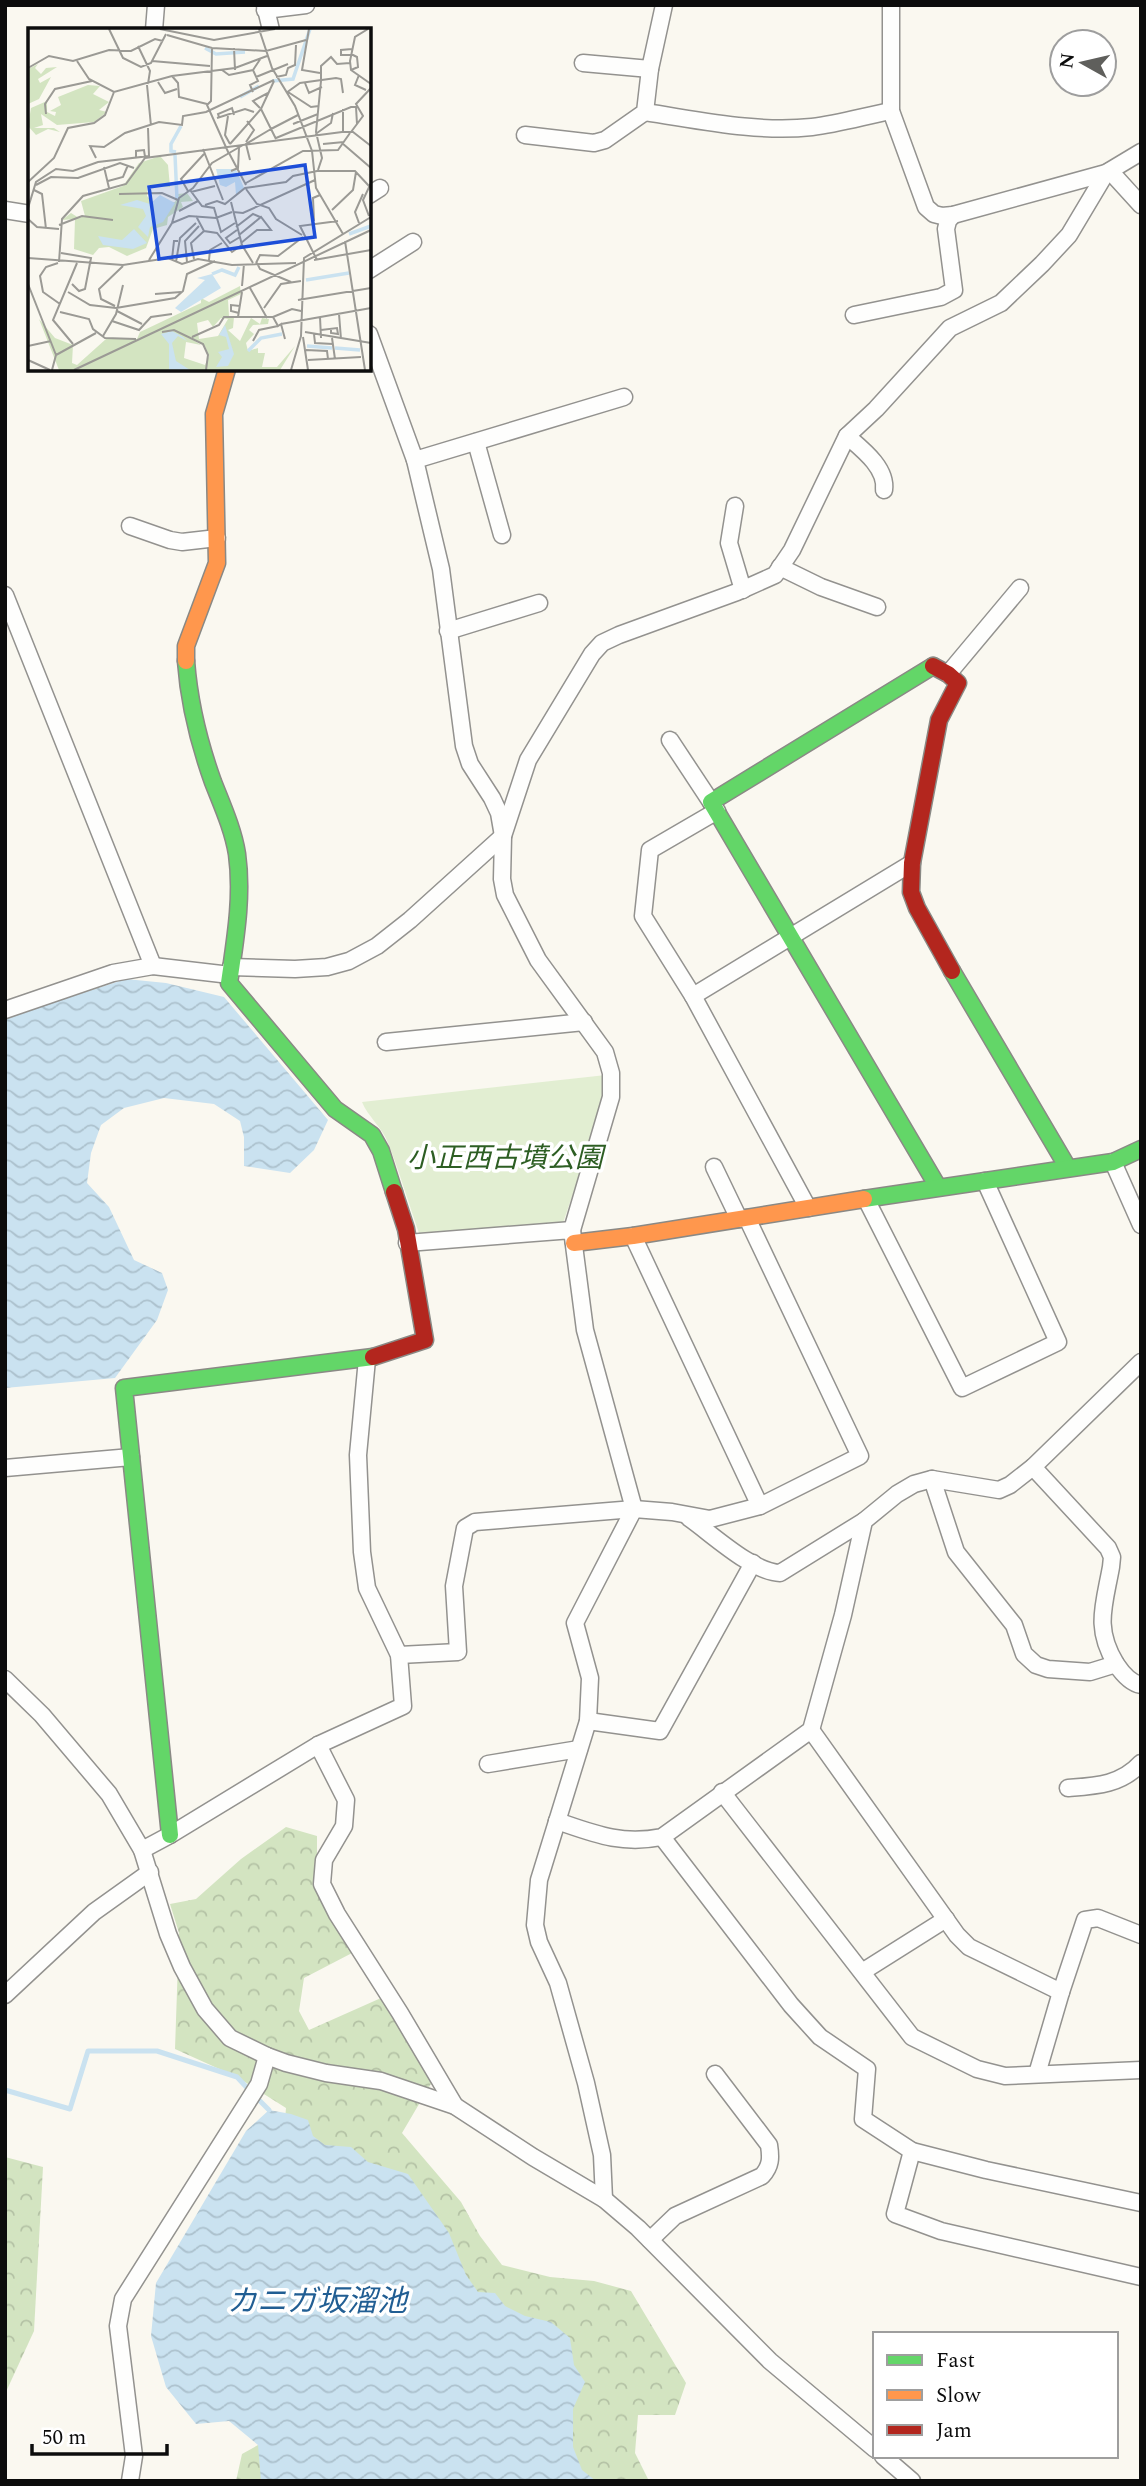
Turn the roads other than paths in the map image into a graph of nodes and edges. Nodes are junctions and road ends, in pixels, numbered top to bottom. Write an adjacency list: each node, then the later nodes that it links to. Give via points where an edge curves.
1 (156, 5): 6 (street)
2 (306, 5): 5 (street)
3 (664, 5): 9 (street)
4 (891, 5): 10 (street)
5 (265, 7): 7 (street)
6 (154, 28)
7 (270, 28)
8 (583, 62): 9 (street)
9 (650, 69): 11 (street)
10 (891, 111): 11 (street, via 795,128 741,127); 18 (street, via 926,207 934,214)
11 (645, 112): 12 (street, via 594,143)
12 (525, 135)
13 (1141, 152): 14 (street)
14 (1108, 172): 15 (street); 18 (street); 25 (street, via 1069,235 1042,264 1001,303 950,328)
15 (1141, 205)
16 (5, 210): 17 (street)
17 (28, 214)
18 (953, 215): 21 (street, via 946,229 954,290 941,297)
19 (413, 242): 20 (street)
20 (371, 269)
21 (854, 315)
22 (371, 339): 27 (street)
23 (226, 371): 32 (street, via 214,414)
24 (624, 397): 26 (street)
25 (847, 436): 28 (street, via 871,458); 33 (street)
26 (476, 442): 27 (street); 31 (street)
27 (415, 460): 39 (street, via 441,569)
28 (884, 490)
29 (735, 506): 35 (street, via 729,543)
30 (130, 526): 32 (street, via 182,542)
31 (502, 535)
32 (217, 538): 47 (street, via 217,563 186,646 185,661 186,682 209,770 238,856)
33 (780, 567): 35 (street, via 775,575); 38 (street)
34 (1020, 587): 40 (street)
35 (743, 590): 43 (street, via 602,643 528,760)
36 (5, 595): 46 (street)
37 (539, 603): 39 (street)
38 (877, 607)
39 (448, 631): 43 (street, via 464,746 499,813)
40 (948, 674): 42 (street, via 933,666); 44 (street, via 958,683 939,720)
41 (670, 740): 42 (street)
42 (714, 807): 45 (street); 48 (street, via 650,850 643,916)
43 (502, 836): 47 (street, via 410,920 349,961 327,967); 50 (street, via 505,895 538,960)
44 (912, 863): 45 (street); 55 (street, via 911,892 917,908)
45 (792, 936): 48 (street); 57 (street)
46 (153, 966): 47 (street); 49 (street, via 113,973)
47 (231, 971): 64 (street, via 229,983 335,1109 372,1135 381,1151)
48 (693, 996): 59 (street)
49 (5, 1010)
50 (583, 1022): 51 (street); 63 (street, via 605,1052 611,1097)
51 (386, 1042)
52 (1141, 1149): 53 (street)
53 (1113, 1162): 55 (street); 61 (street)
54 (714, 1167): 60 (street)
55 (1068, 1168): 56 (street)
56 (985, 1181): 57 (street); 58 (street, via 1058,1342 962,1388)
57 (938, 1187): 58 (street)
58 (866, 1199): 59 (street)
59 (808, 1208): 60 (street)
60 (743, 1219): 62 (street); 71 (street, via 860,1456)
61 (1141, 1225)
62 (633, 1236): 63 (street); 71 (street)
63 (573, 1237): 64 (street); 72 (street, via 585,1330)
64 (407, 1243): 65 (street, via 425,1340)
65 (367, 1359): 67 (street, via 124,1388); 76 (street, via 358,1455 362,1552 367,1588)
66 (1141, 1362): 68 (street)
67 (131, 1457): 69 (street); 89 (street)
68 (1033, 1467): 70 (street, via 999,1490); 77 (street, via 1112,1557 1102,1630)
69 (5, 1468)
70 (932, 1479): 74 (street, via 897,1494); 77 (street, via 956,1552 1014,1625 1024,1654 1036,1665 1058,1670 1090,1672)
71 (760, 1506): 73 (street, via 709,1519)
72 (634, 1509): 73 (street); 76 (street, via 475,1522 465,1528 454,1586 458,1652); 80 (street, via 575,1622 590,1678)
73 (687, 1516): 75 (street)
74 (864, 1521): 75 (street, via 780,1573); 81 (street)
75 (753, 1563): 80 (street, via 660,1731)
76 (399, 1655): 82 (street, via 403,1706)
77 (1116, 1664): 79 (street, via 1134,1684)
78 (5, 1679): 91 (street, via 109,1794)
79 (1141, 1685)
80 (588, 1721): 83 (street)
81 (811, 1730): 87 (street); 93 (street)
82 (318, 1745): 89 (street); 102 (street, via 346,1800 344,1826 324,1860 322,1884)
83 (579, 1749): 85 (street); 88 (street)
84 (1141, 1763): 86 (street, via 1117,1782)
85 (488, 1764)
86 (1068, 1788)
87 (722, 1792): 90 (street); 95 (street)
88 (557, 1821): 90 (street, via 607,1838 640,1841); 104 (street, via 539,1880 535,1925 558,1983 586,2083 602,2155)
89 (170, 1835): 91 (street)
90 (662, 1837): 103 (street, via 791,2005 820,2037 867,2069 863,2119)
91 (142, 1850): 92 (street)
92 (150, 1872): 97 (street, via 94,1912); 98 (street, via 168,1934 205,2008 230,2038)
93 (946, 1919): 95 (street); 96 (street, via 969,1947)
94 (1141, 1935): 96 (street, via 1098,1918 1085,1920)
95 (862, 1972): 101 (street, via 912,2036 977,2069 1005,2076)
96 (1061, 1992): 101 (street)
97 (5, 1995)
98 (267, 2056): 102 (street, via 326,2073 381,2081); 110 (street, via 259,2084 123,2300 118,2326 134,2456)
99 (1141, 2070): 101 (street)
100 (715, 2074): 106 (street, via 769,2145 769,2168 762,2176 675,2216)
101 (1037, 2074)
102 (455, 2106): 104 (street)
103 (912, 2151): 105 (street); 107 (street, via 895,2214 942,2231)
104 (604, 2199): 106 (street)
105 (1141, 2203)
106 (650, 2240): 108 (street, via 770,2361)
107 (1141, 2277)
108 (873, 2447)
109 (885, 2458): 111 (street)
110 (130, 2481)
111 (912, 2481)

